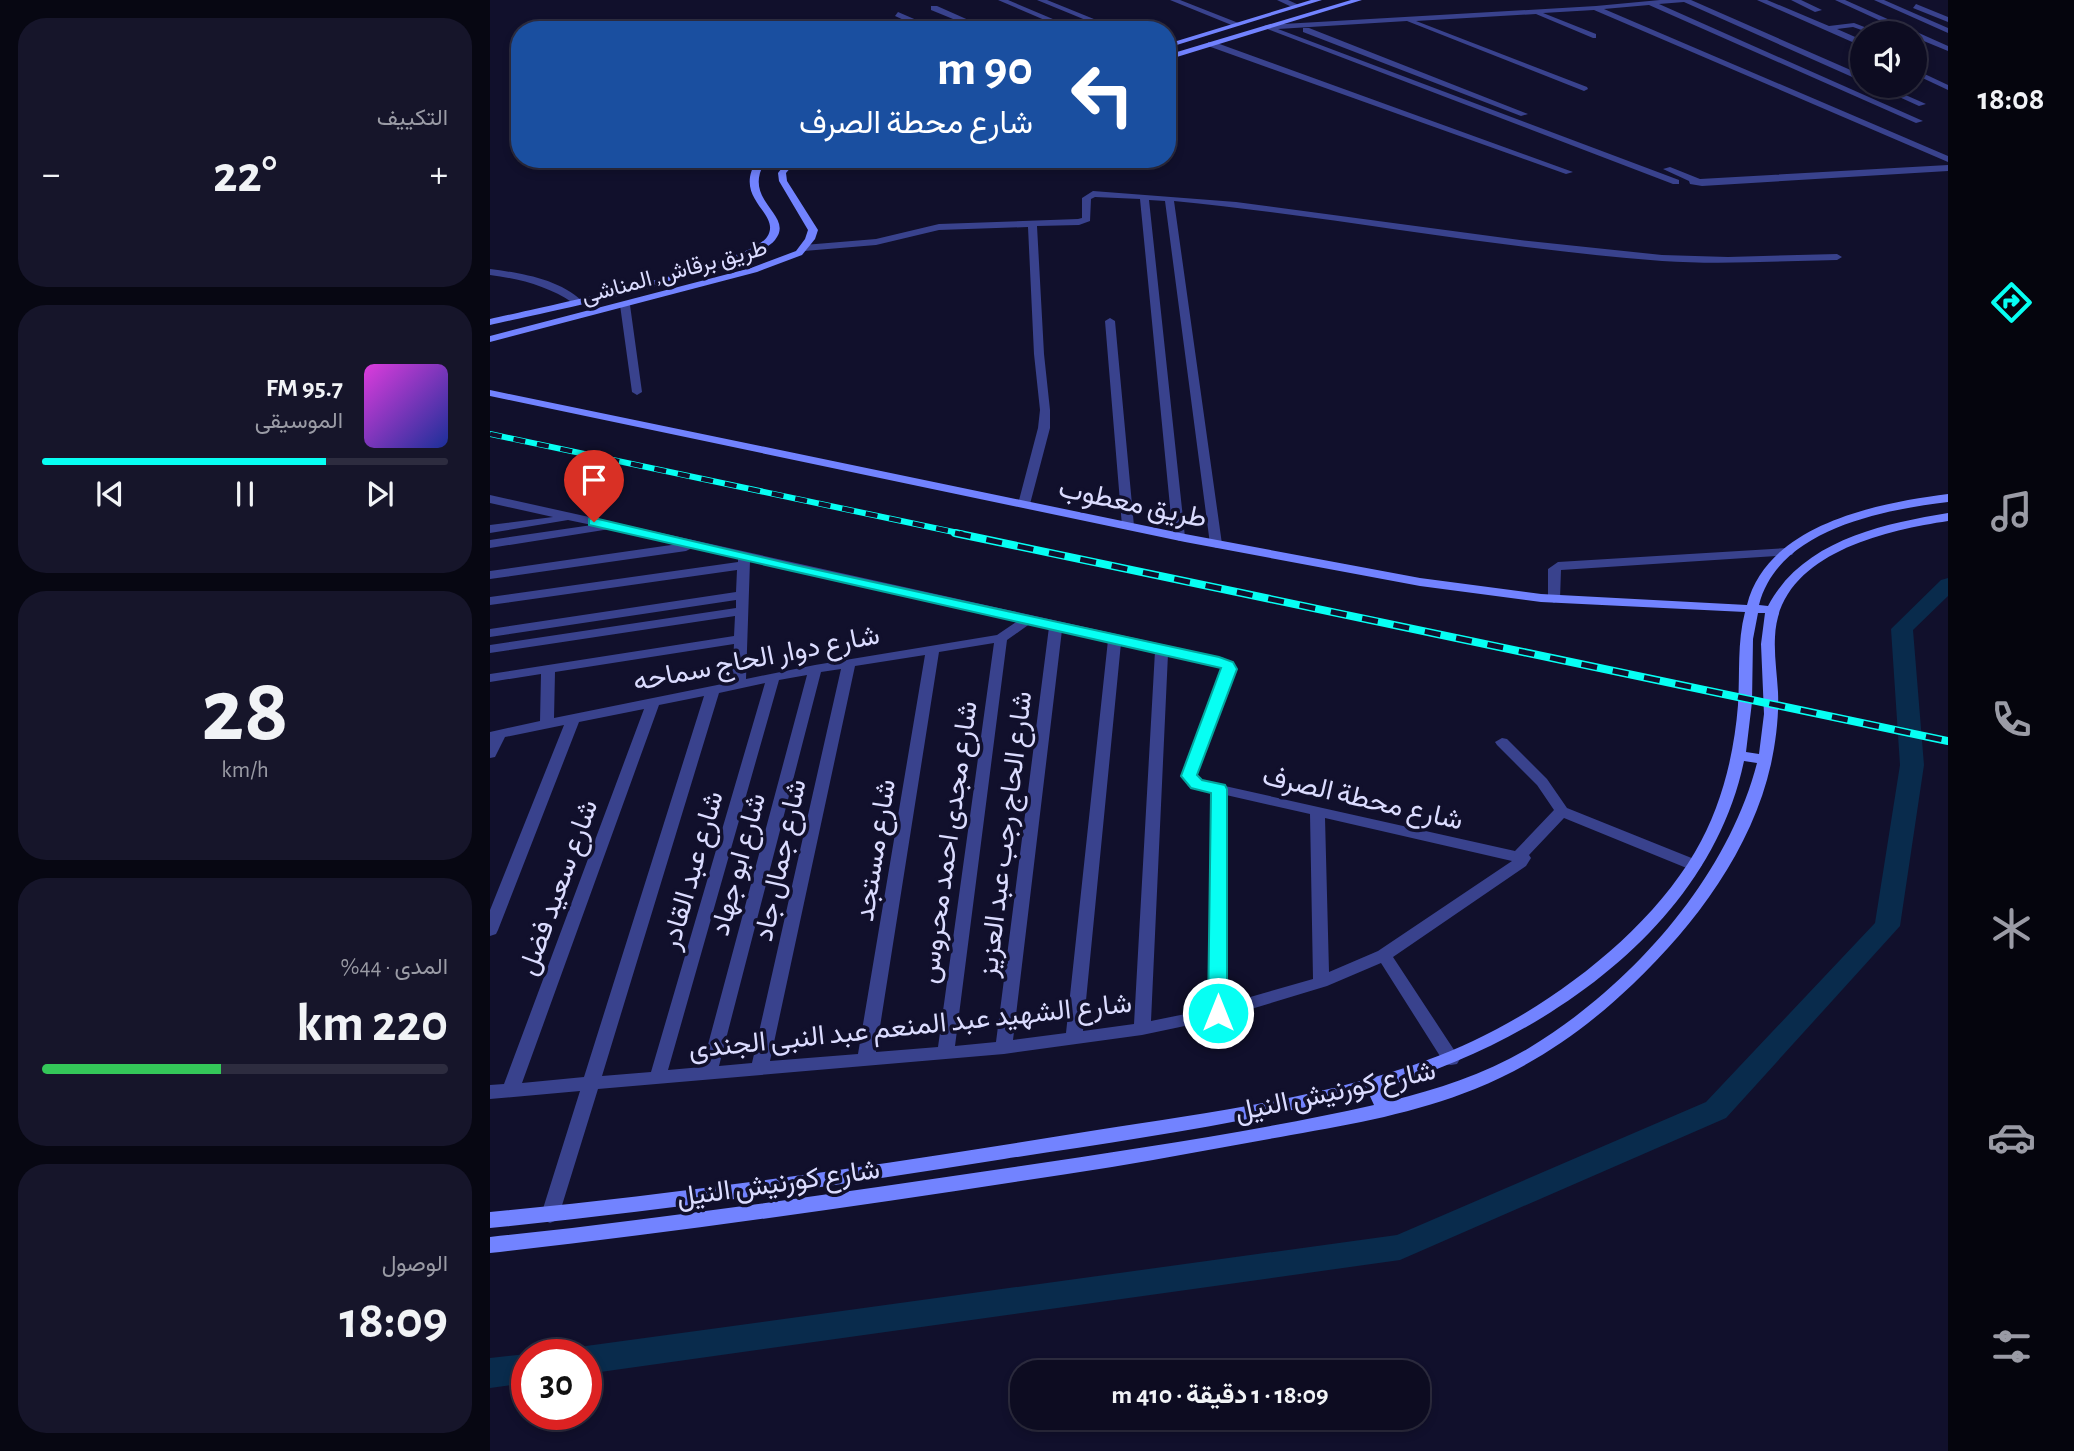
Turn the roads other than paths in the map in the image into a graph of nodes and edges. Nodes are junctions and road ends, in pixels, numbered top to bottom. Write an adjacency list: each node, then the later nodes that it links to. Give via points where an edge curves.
1 (1002, 0): 26 (street)
2 (1041, 0): 27 (street)
3 (1174, 0): 29 (street)
4 (1281, 0): 15 (street)
5 (1318, 0): 15 (street)
6 (1358, 0): 21 (street)
7 (1631, 0): 21 (street)
8 (1684, 0): 14 (street); 42 (street)
9 (1761, 0): 32 (street)
10 (1796, 0): 18 (street)
11 (1839, 0): 28 (street)
12 (1878, 0): 34 (street)
13 (1902, 0): 23 (street)
14 (1650, 4): 17 (street); 48 (street)
15 (1297, 6): 29 (street)
16 (934, 8): 25 (street)
17 (1596, 8): 19 (street); 49 (street)
18 (1818, 10)
19 (1535, 12): 22 (street); 35 (street)
20 (898, 14): 24 (street)
21 (1293, 19): 31 (street)
22 (1406, 19): 31 (street); 45 (street)
23 (1948, 20)
24 (913, 21)
25 (965, 21)
26 (1053, 21)
27 (1094, 21)
28 (1885, 21)
29 (1237, 24): 38 (street)
30 (1850, 26): 32 (street)
31 (1266, 27): 39 (street); 54 (street, via 1672,182)
32 (1829, 29): 36 (street)
33 (1306, 30): 54 (street)
34 (1948, 31)
35 (1593, 36)
36 (1850, 38)
37 (1927, 40): 40 (street)
38 (1176, 43)
39 (1211, 44): 41 (street); 53 (street)
40 (1948, 49)
41 (1176, 55)
42 (1850, 73)
43 (1927, 78): 44 (street)
44 (1948, 88)
45 (1584, 89)
46 (1908, 98): 47 (street)
47 (1922, 104)
48 (1919, 121)
49 (1948, 159)
50 (756, 168): 61 (street, طريق برقاش, المناشى, via 751,178 754,190 774,223 769,242 733,260)
51 (786, 168): 58 (street, طريق برقاش, المناشى, via 783,181 813,230)
52 (1948, 168): 54 (street)
53 (1569, 172)
54 (1702, 183)
55 (1144, 197): 56 (street); 57 (street, via 1087,195 1085,221); 76 (street)
56 (1169, 198): 59 (street, via 1658,258); 78 (street)
57 (1032, 224): 58 (street, via 939,227 876,242); 70 (street, via 1045,410)
58 (804, 248): 62 (street, طريق برقاش, المناشى, via 754,270)
59 (1837, 257)
60 (490, 272): 61 (street, via 545,286)
61 (577, 301): 64 (street, طريق برقاش, المناشى)
62 (625, 305): 65 (street, طريق برقاش, المناشى); 66 (street)
63 (1110, 321): 74 (street)
64 (490, 322)
65 (490, 339)
66 (638, 392)
67 (490, 393): 70 (street, طريق معطوب)
68 (1948, 498): 80 (street, شارع كورنيش النيل, via 1831,524)
69 (494, 502): 71 (street, شارع محطة الصرف)
70 (1024, 504): 74 (street, طريق معطوب)
71 (575, 517): 73 (street, شارع محطة الصرف); 75 (street)
72 (1948, 517): 87 (street, شارع كورنيش النيل, via 1888,528 1828,552 1785,588)
73 (614, 526): 77 (street); 79 (street, شارع محطة الصرف)
74 (1128, 526): 76 (street, طريق معطوب)
75 (490, 529)
76 (1179, 537): 78 (street, طريق معطوب)
77 (490, 544)
78 (1216, 544): 84 (street, طريق معطوب, via 1459,589)
79 (694, 546): 81 (street, شارع محطة الصرف); 82 (street)
80 (1788, 552): 84 (street, via 1558,566 1554,569); 86 (street, شارع كورنيش النيل, via 1759,587)
81 (744, 561): 83 (street); 85 (street); 89 (street, شارع محطة الصرف)
82 (490, 576)
83 (742, 595): 88 (street); 91 (street)
84 (1554, 598): 86 (street, طريق معطوب)
85 (490, 601)
86 (1751, 607): 87 (street, طريق معطوب); 111 (street, شارع كورنيش النيل)
87 (1772, 610): 112 (street, شارع كورنيش النيل)
88 (741, 611): 93 (street); 95 (street)
89 (1027, 620): 90 (street, شارع محطة الصرف); 92 (street, شارع دوار الحاج سماحه)
90 (1056, 627): 94 (street, شارع محطة الصرف); 124 (street, شارع الحاج رجب عبد العزيز)
91 (490, 632)
92 (1001, 638): 96 (street, شارع دوار الحاج سماحه); 125 (street, شارع مجدى احمد محروس)
93 (741, 639): 99 (street); 103 (street)
94 (1115, 639): 97 (street, شارع محطة الصرف); 123 (street)
95 (490, 649)
96 (933, 649): 98 (street, شارع دوار الحاج سماحه); 126 (street, شارع مستجد)
97 (1162, 649): 113 (street, شارع محطة الصرف, via 1219,661 1230,669 1189,776 1197,784); 122 (street)
98 (849, 663): 100 (street, شارع دوار الحاج سماحه); 128 (street, شارع جمال جاد)
99 (548, 669): 101 (street); 107 (street)
100 (815, 670): 102 (street, شارع دوار الحاج سماحه); 129 (street, شارع ابو جهاد)
101 (490, 678)
102 (773, 678): 103 (street, شارع دوار الحاج سماحه); 130 (street, شارع عبد القادر)
103 (739, 685): 104 (street, شارع دوار الحاج سماحه)
104 (713, 690): 105 (street, شارع دوار الحاج سماحه); 131 (street)
105 (653, 702): 106 (street, شارع دوار الحاج سماحه); 133 (street, شارع سعيد فضل)
106 (573, 719): 107 (street, شارع دوار الحاج سماحه); 118 (street)
107 (547, 724): 108 (street, شارع دوار الحاج سماحه)
108 (494, 735): 110 (street)
109 (1502, 742): 115 (street, via 1542,782)
110 (490, 754)
111 (1738, 755): 112 (street); 117 (street, شارع كورنيش النيل, via 1714,831)
112 (1765, 760): 135 (street, شارع كورنيش النيل, via 1754,798 1719,868 1671,936 1631,975 1569,1030 1504,1069 1429,1100)
113 (1219, 789): 114 (street, شارع محطة الصرف); 121 (street)
114 (1317, 811): 116 (street, شارع محطة الصرف); 120 (street)
115 (1562, 811): 116 (street, شارع الشهيد عبد المنعم عبد النبى الجندى); 117 (street)
116 (1522, 858): 119 (street, شارع الشهيد عبد المنعم عبد النبى الجندى)
117 (1694, 865): 127 (street, شارع كورنيش النيل, via 1647,923 1590,974 1519,1026)
118 (490, 930)
119 (1384, 955): 120 (street, شارع الشهيد عبد المنعم عبد النبى الجندى); 127 (street)
120 (1321, 982): 121 (street, شارع الشهيد عبد المنعم عبد النبى الجندى)
121 (1218, 1013): 122 (street, شارع الشهيد عبد المنعم عبد النبى الجندى)
122 (1142, 1029): 123 (street, شارع الشهيد عبد المنعم عبد النبى الجندى)
123 (1074, 1039): 124 (street, شارع الشهيد عبد المنعم عبد النبى الجندى)
124 (1004, 1048): 125 (street, شارع الشهيد عبد المنعم عبد النبى الجندى)
125 (946, 1053): 126 (street, شارع الشهيد عبد المنعم عبد النبى الجندى)
126 (866, 1059): 128 (street, شارع الشهيد عبد المنعم عبد النبى الجندى)
127 (1451, 1059): 132 (street, شارع كورنيش النيل)
128 (760, 1068): 129 (street, شارع الشهيد عبد المنعم عبد النبى الجندى)
129 (709, 1072): 130 (street, شارع الشهيد عبد المنعم عبد النبى الجندى)
130 (658, 1076): 131 (street, شارع الشهيد عبد المنعم عبد النبى الجندى)
131 (591, 1083): 133 (street, شارع الشهيد عبد المنعم عبد النبى الجندى); 136 (street)
132 (1374, 1085): 135 (street); 136 (street, شارع كورنيش النيل, via 1155,1129 833,1178)
133 (511, 1090): 134 (street, شارع الشهيد عبد المنعم عبد النبى الجندى)
134 (490, 1093)
135 (1387, 1111): 139 (street, شارع كورنيش النيل, via 1158,1153)
136 (550, 1214): 137 (street, شارع كورنيش النيل)
137 (493, 1220): 138 (street)
138 (490, 1239)
139 (490, 1245)

